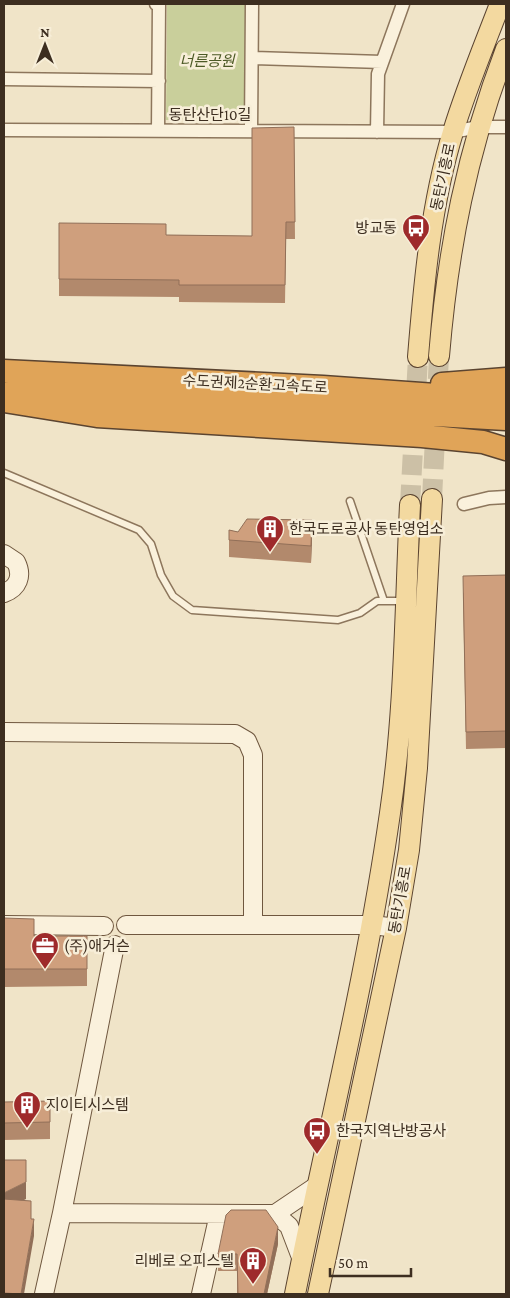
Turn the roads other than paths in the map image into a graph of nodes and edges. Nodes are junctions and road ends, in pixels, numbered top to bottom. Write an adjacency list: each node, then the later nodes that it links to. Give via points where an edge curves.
1 (156, 4): 9 (street, via 159,4)
2 (252, 4): 6 (street)
3 (403, 4): 7 (street)
4 (500, 4): 16 (main road, 동탄기흥로)
5 (506, 49): 10 (main road, 동탄기흥로)
6 (252, 58): 7 (street); 14 (street)
7 (382, 62): 15 (street, via 378,74)
8 (4, 80): 9 (street)
9 (159, 80): 13 (street)
10 (479, 127): 11 (street, 동탄산단10길); 16 (street, 동탄산단10길); 17 (main road, 동탄기흥로, via 450,254)
11 (506, 128)
12 (4, 130): 13 (street, 동탄산단10길)
13 (158, 131): 14 (street, 동탄산단10길)
14 (250, 132): 15 (street, 동탄산단10길)
15 (378, 132): 16 (street, 동탄산단10길)
16 (452, 132): 18 (main road, 동탄기흥로, via 434,218)
17 (439, 356)
18 (418, 357)
19 (4, 371): 21 (highway, 수도권제2순환고속도로)
20 (506, 379): 21 (highway)
21 (322, 387): 23 (highway, 수도권제2순환고속도로)
22 (4, 390): 25 (highway, 수도권제2순환고속도로)
23 (506, 400)
24 (4, 401): 26 (highway, via 97,416)
25 (506, 419)
26 (422, 436): 27 (highway); 28 (highway, via 484,442)
27 (506, 438)
28 (506, 449)
29 (4, 473): 37 (lane, via 140,530 151,544 161,575 173,596 192,610 338,620 360,614 377,601)
30 (506, 497): 33 (street)
31 (432, 499): 45 (main road, 동탄기흥로, via 417,768 409,850)
32 (350, 501): 37 (lane)
33 (464, 504)
34 (410, 505): 38 (main road, 동탄기흥로)
35 (4, 554): 36 (street, via 16,562 20,575 15,587)
36 (4, 593)
37 (384, 601): 38 (lane)
38 (405, 601): 40 (main road, 동탄기흥로, via 395,770)
39 (4, 732): 43 (street, via 235,734 247,741 253,755)
40 (373, 924): 43 (street); 45 (street); 47 (main road, 동탄기흥로)
41 (4, 925): 44 (street)
42 (126, 925): 43 (street); 44 (street, via 115,920); 46 (street, via 128,933 125,940)
43 (253, 925)
44 (104, 926): 46 (street, via 104,938)
45 (396, 928): 55 (main road, 동탄기흥로)
46 (114, 945): 48 (street)
47 (318, 1185): 50 (street); 51 (main road, 동탄기흥로)
48 (62, 1213): 49 (street); 52 (street)
49 (219, 1214): 50 (street); 53 (street)
50 (275, 1214): 51 (street, via 289,1226)
51 (302, 1260): 54 (main road, 동탄기흥로)
52 (44, 1294)
53 (201, 1294)
54 (295, 1294)
55 (318, 1294)

